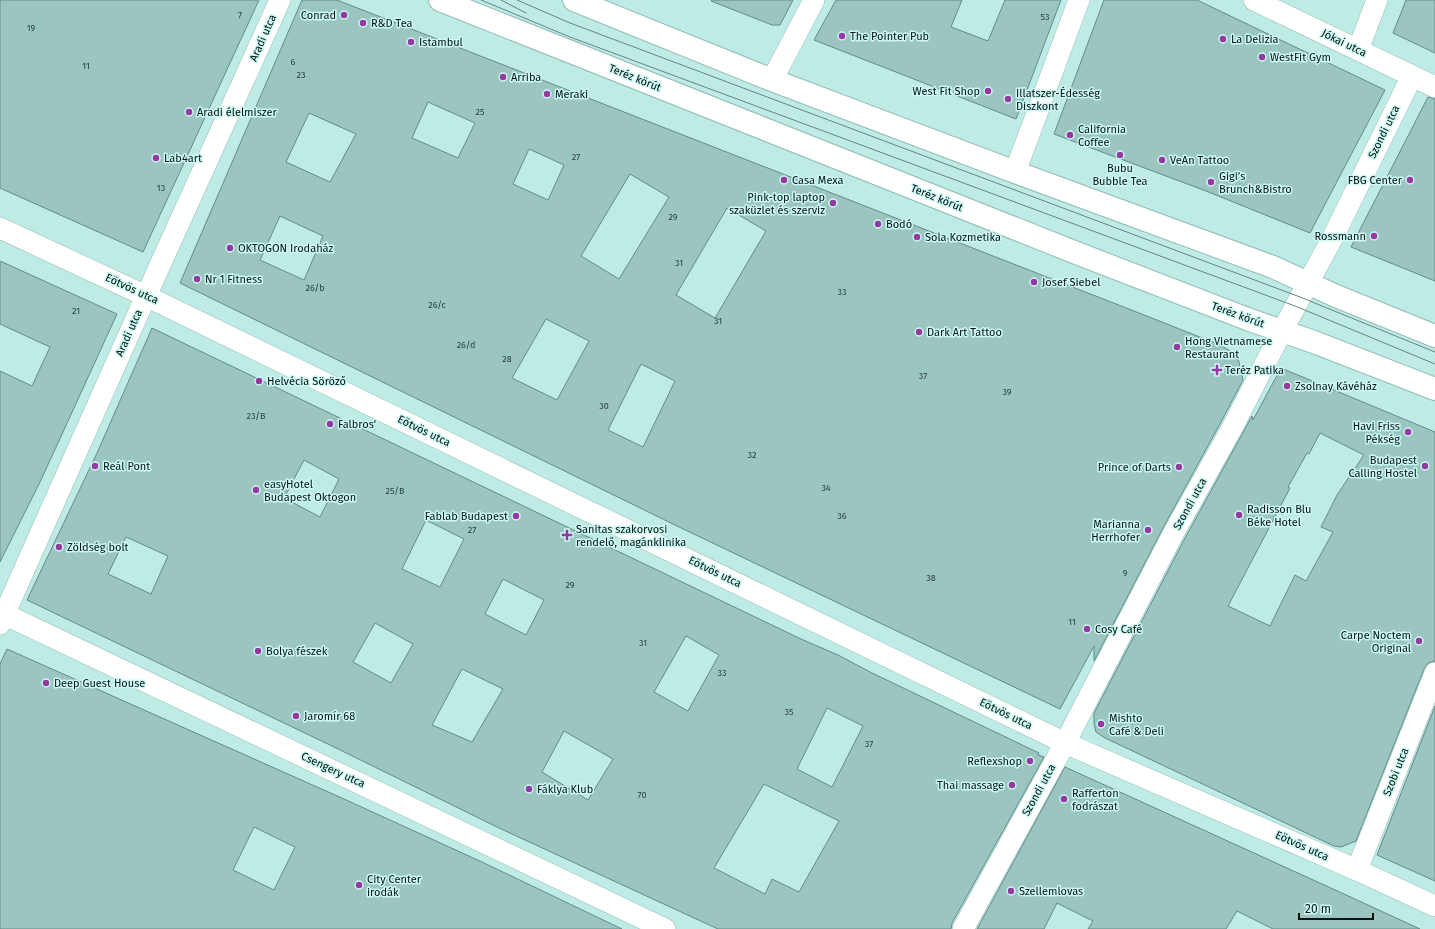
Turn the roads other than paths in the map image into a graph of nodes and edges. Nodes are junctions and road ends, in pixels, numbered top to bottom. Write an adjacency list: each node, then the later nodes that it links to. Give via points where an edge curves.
1 (280, 0): 15 (street, Aradi utca)
2 (440, 0): 16 (main road, Teréz körút, via 1060,247)
3 (574, 0): 10 (main road)
4 (814, 0): 10 (street)
5 (1079, 0): 12 (street)
6 (1254, 0): 8 (street, Jókai utca)
7 (1377, 0): 8 (street)
8 (1358, 50): 9 (street, Jókai utca)
9 (1412, 76): 11 (street, Jókai utca); 14 (street, Szondi utca)
10 (772, 80): 12 (main road)
11 (1435, 87)
12 (1015, 172): 14 (main road, via 1273,267)
13 (0, 228): 15 (street, Eötvös utca)
14 (1308, 283): 16 (street, Szondi utca); 17 (main road)
15 (146, 296): 19 (street, Aradi utca); 21 (street, Eötvös utca)
16 (1282, 331): 18 (main road, Teréz körút); 21 (street, Szondi utca)
17 (1435, 336)
18 (1435, 389)
19 (1, 616): 24 (street, Csengery utca)
20 (1435, 673): 22 (street, Szobi utca)
21 (1065, 743): 22 (street, Eötvös utca); 25 (street, Szondi utca)
22 (1357, 870): 23 (street, Eötvös utca)
23 (1435, 906)
24 (665, 929)
25 (963, 929)

